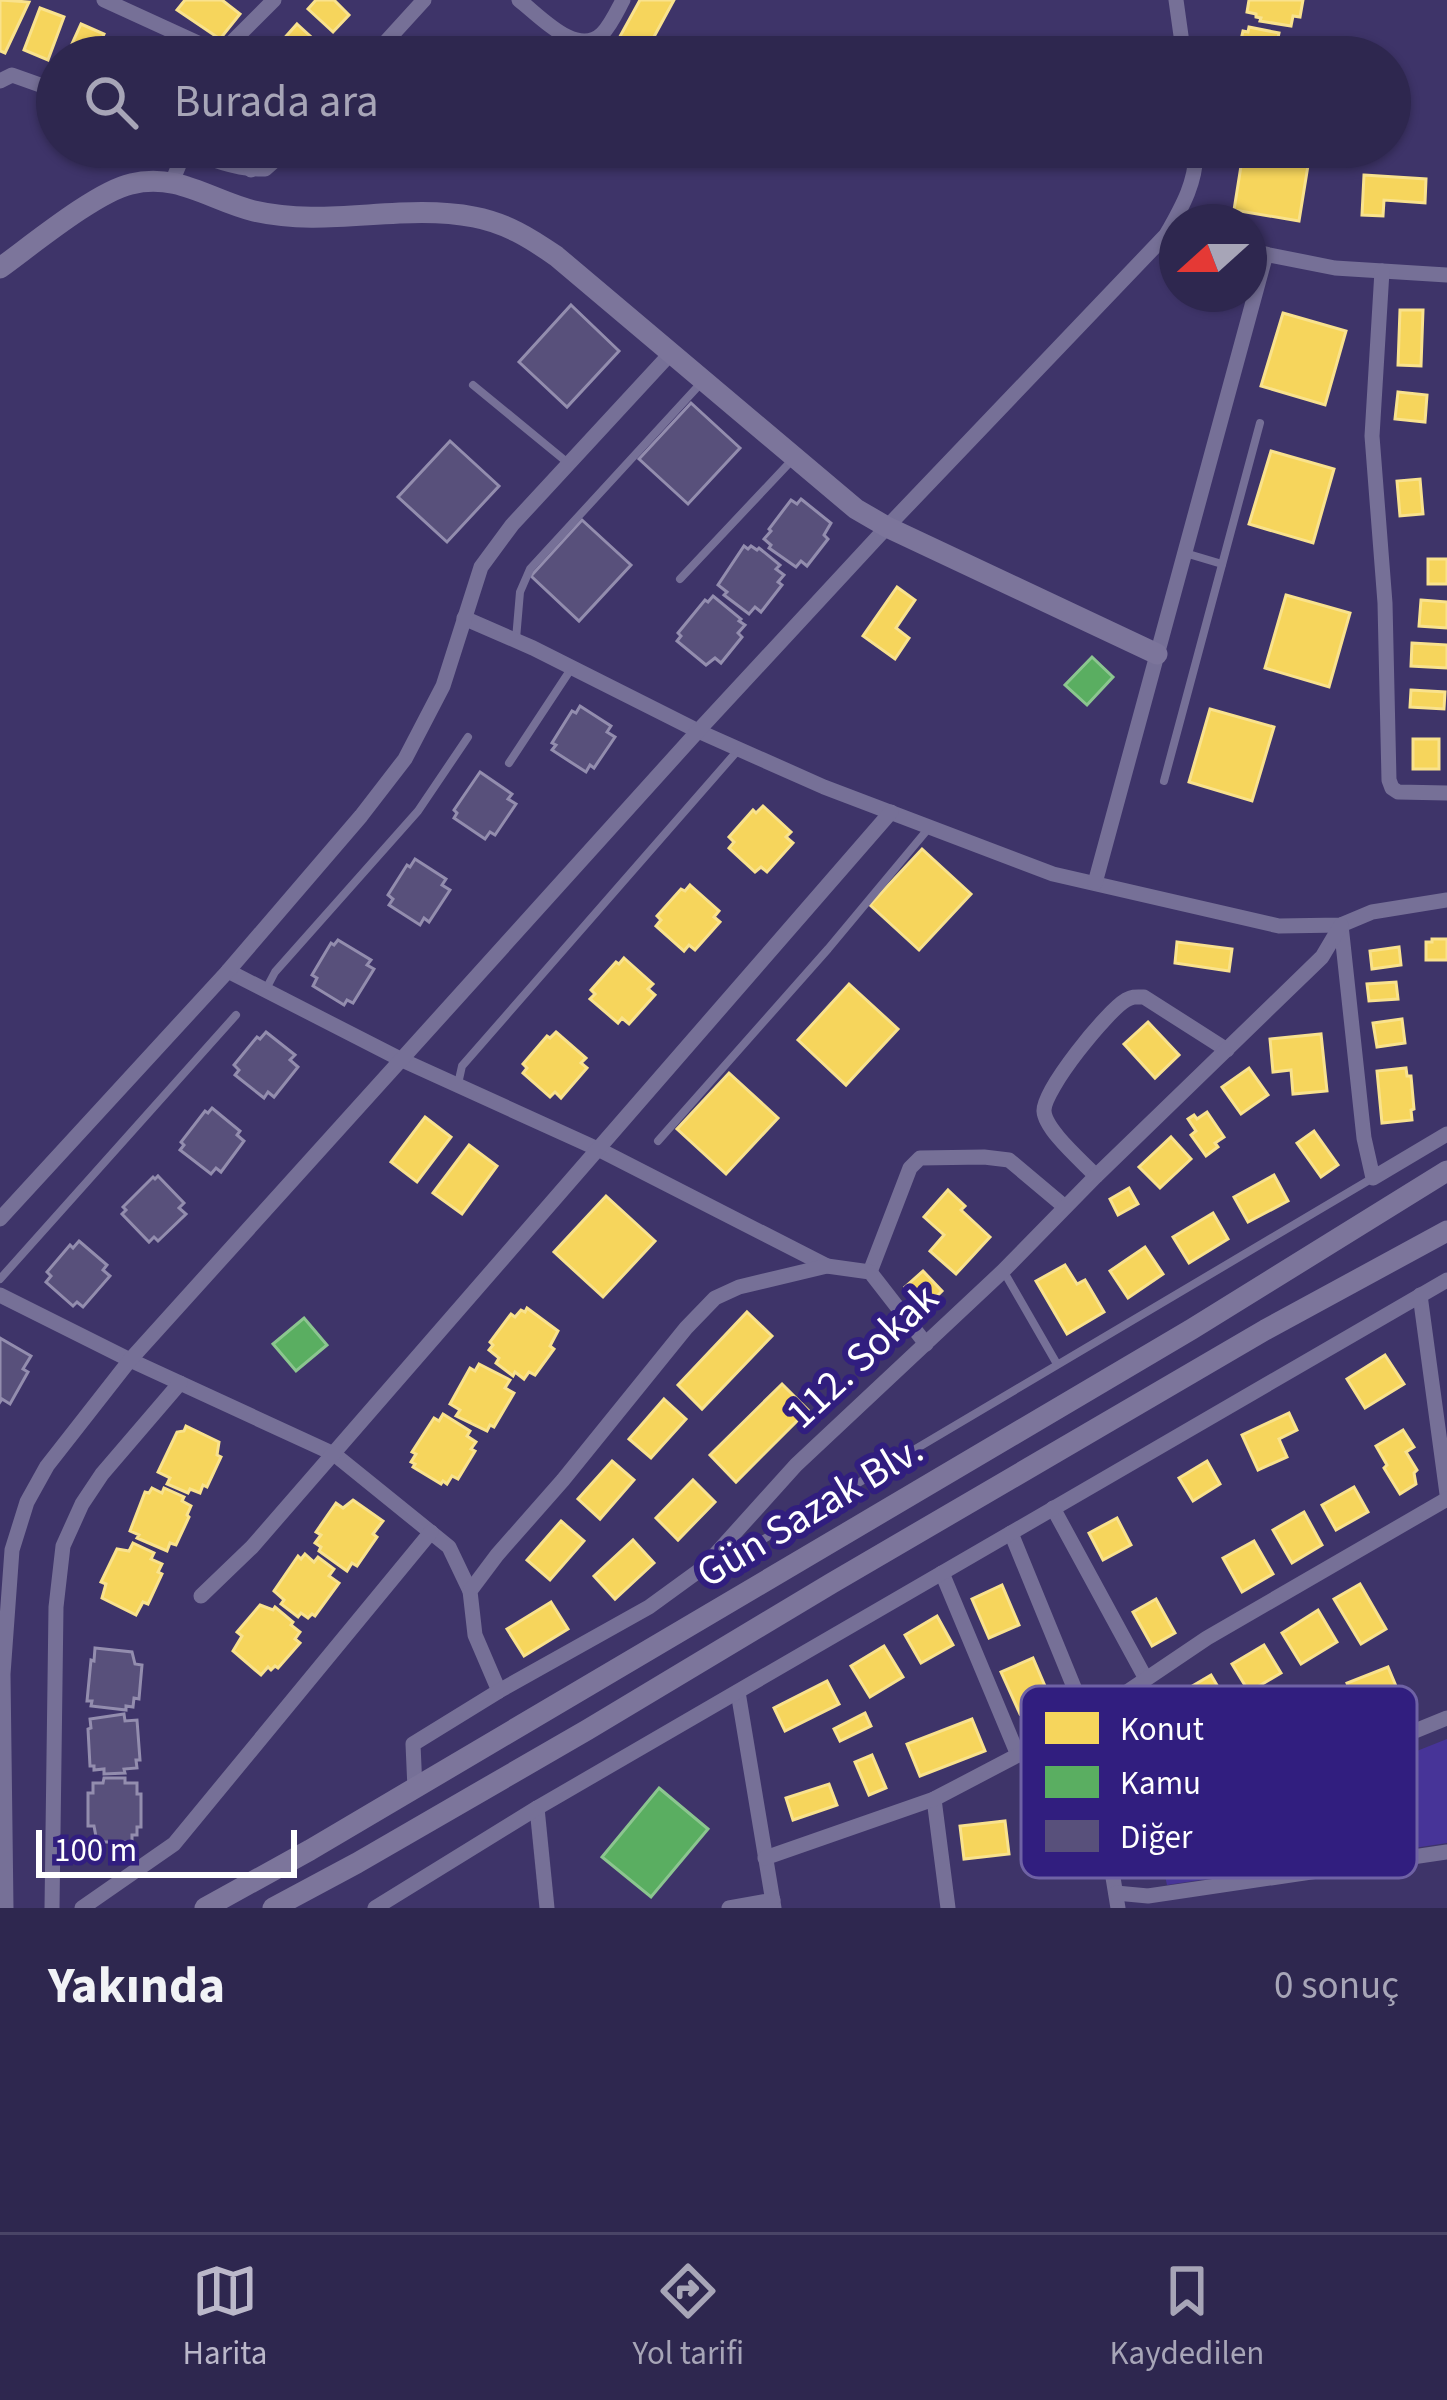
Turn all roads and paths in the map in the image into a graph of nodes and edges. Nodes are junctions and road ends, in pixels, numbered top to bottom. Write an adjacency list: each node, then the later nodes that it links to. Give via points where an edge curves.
1 (104, 0): 7 (street)
2 (274, 0): 8 (street)
3 (424, 0): 9 (street)
4 (519, 0): 10 (street)
5 (623, 0): 11 (street)
6 (1177, 0): 12 (street)
7 (182, 36)
8 (239, 36)
9 (391, 36)
10 (566, 36)
11 (600, 36)
12 (1181, 36)
13 (0, 81): 14 (street, via 12,75)
14 (36, 84)
15 (177, 168): 20 (street)
16 (244, 168): 19 (street)
17 (267, 168): 19 (street)
18 (1194, 168): 21 (street)
19 (251, 170)
20 (172, 182): 24 (main road, via 117,189); 28 (main road, via 253,210 446,213 502,225 556,256)
21 (1183, 204)
22 (1159, 248): 34 (street)
23 (1267, 255): 25 (street)
24 (0, 268)
25 (1382, 271): 26 (street); 47 (street, via 1372,436 1389,780 1399,792)
26 (1447, 275)
27 (1244, 312): 35 (street)
28 (670, 353): 29 (main road); 33 (street)
29 (704, 381): 32 (main road); 39 (lane, via 530,568)
30 (473, 385): 33 (lane)
31 (1260, 423): 36 (lane)
32 (795, 458): 34 (main road); 37 (lane)
33 (569, 464): 38 (street, via 481,567)
34 (887, 527): 40 (main road); 42 (street)
35 (1185, 553): 36 (lane); 40 (street)
36 (1222, 564): 46 (lane)
37 (680, 579)
38 (464, 618): 39 (street); 53 (street, via 443,686 405,759)
39 (515, 640): 41 (street)
40 (1157, 654): 50 (street)
41 (572, 668): 42 (street); 45 (lane)
42 (698, 731): 44 (street); 57 (street)
43 (468, 736): 54 (lane, via 418,812)
44 (740, 749): 48 (street); 58 (lane, via 462,1066)
45 (509, 763)
46 (1164, 781)
47 (1447, 794)
48 (891, 812): 49 (street); 61 (street)
49 (930, 827): 50 (street); 60 (lane)
50 (1094, 884): 52 (street, via 1279,926)
51 (1447, 900): 52 (street)
52 (1341, 925): 56 (street, 112. Sokak, via 1322,957); 64 (street)
53 (228, 971): 54 (street); 66 (street)
54 (266, 990): 57 (street)
55 (236, 1016): 71 (lane)
56 (1227, 1050): 63 (street, 112. Sokak); 63 (street, via 1155,1001 1125,1001 1116,1009 1068,1063 1044,1107 1046,1123)
57 (402, 1060): 58 (street); 76 (street)
58 (457, 1085): 61 (street)
59 (1447, 1134): 64 (street)
60 (658, 1142)
61 (600, 1150): 68 (street); 79 (street)
62 (1447, 1171): 97 (main road, Gün Sazak Blv.)
63 (1096, 1176): 65 (street, 112. Sokak)
64 (1373, 1178): 77 (lane)
65 (1065, 1207): 69 (street, 112. Sokak); 70 (street, via 1009,1160 920,1158)
66 (0, 1220)
67 (1447, 1231): 112 (main road, Gün Sazak Blv.)
68 (827, 1266): 70 (street); 86 (street, via 715,1298)
69 (1003, 1270): 75 (street, 112. Sokak); 77 (lane)
70 (870, 1272): 75 (street)
71 (0, 1279)
72 (1447, 1280): 74 (street)
73 (0, 1295): 76 (street)
74 (1420, 1295): 80 (street); 81 (street)
75 (926, 1344): 84 (street, 112. Sokak, via 796,1465)
76 (130, 1360): 78 (street); 99 (street, via 47,1466 13,1550)
77 (1058, 1364): 84 (lane, via 758,1543)
78 (180, 1383): 79 (street); 109 (street, via 103,1474 63,1546)
79 (334, 1454): 82 (street); 87 (street)
80 (1447, 1497): 88 (street)
81 (1053, 1508): 83 (street); 88 (street)
82 (431, 1532): 86 (street, via 449,1547); 110 (street, via 175,1844)
83 (1010, 1533): 85 (street); 89 (street)
84 (731, 1539): 91 (street, 112. Sokak, via 649,1607)
85 (942, 1573): 92 (street); 96 (street)
86 (470, 1592): 91 (street, via 475,1635)
87 (201, 1596)
88 (1146, 1679): 90 (street)
89 (1073, 1686)
90 (1136, 1686)
91 (499, 1691): 97 (street, 112. Sokak, via 413,1744)
92 (738, 1692): 100 (street); 103 (street)
93 (1447, 1718): 94 (street)
94 (1417, 1730)
95 (1021, 1753): 96 (street)
96 (1018, 1755): 98 (street)
97 (415, 1789): 111 (main road, Gün Sazak Blv.)
98 (934, 1799): 103 (street); 116 (street)
99 (2, 1802): 108 (street)
100 (537, 1808): 113 (street); 114 (street)
101 (1447, 1852): 102 (street)
102 (1417, 1857)
103 (765, 1858): 107 (street)
104 (1292, 1878): 106 (street)
105 (1117, 1901): 106 (street)
106 (1149, 1902)
107 (773, 1904): 115 (street)
108 (6, 1908)
109 (52, 1908)
110 (82, 1908)
111 (205, 1908)
112 (273, 1908)
113 (374, 1908)
114 (547, 1908)
115 (729, 1908)
116 (949, 1908)

